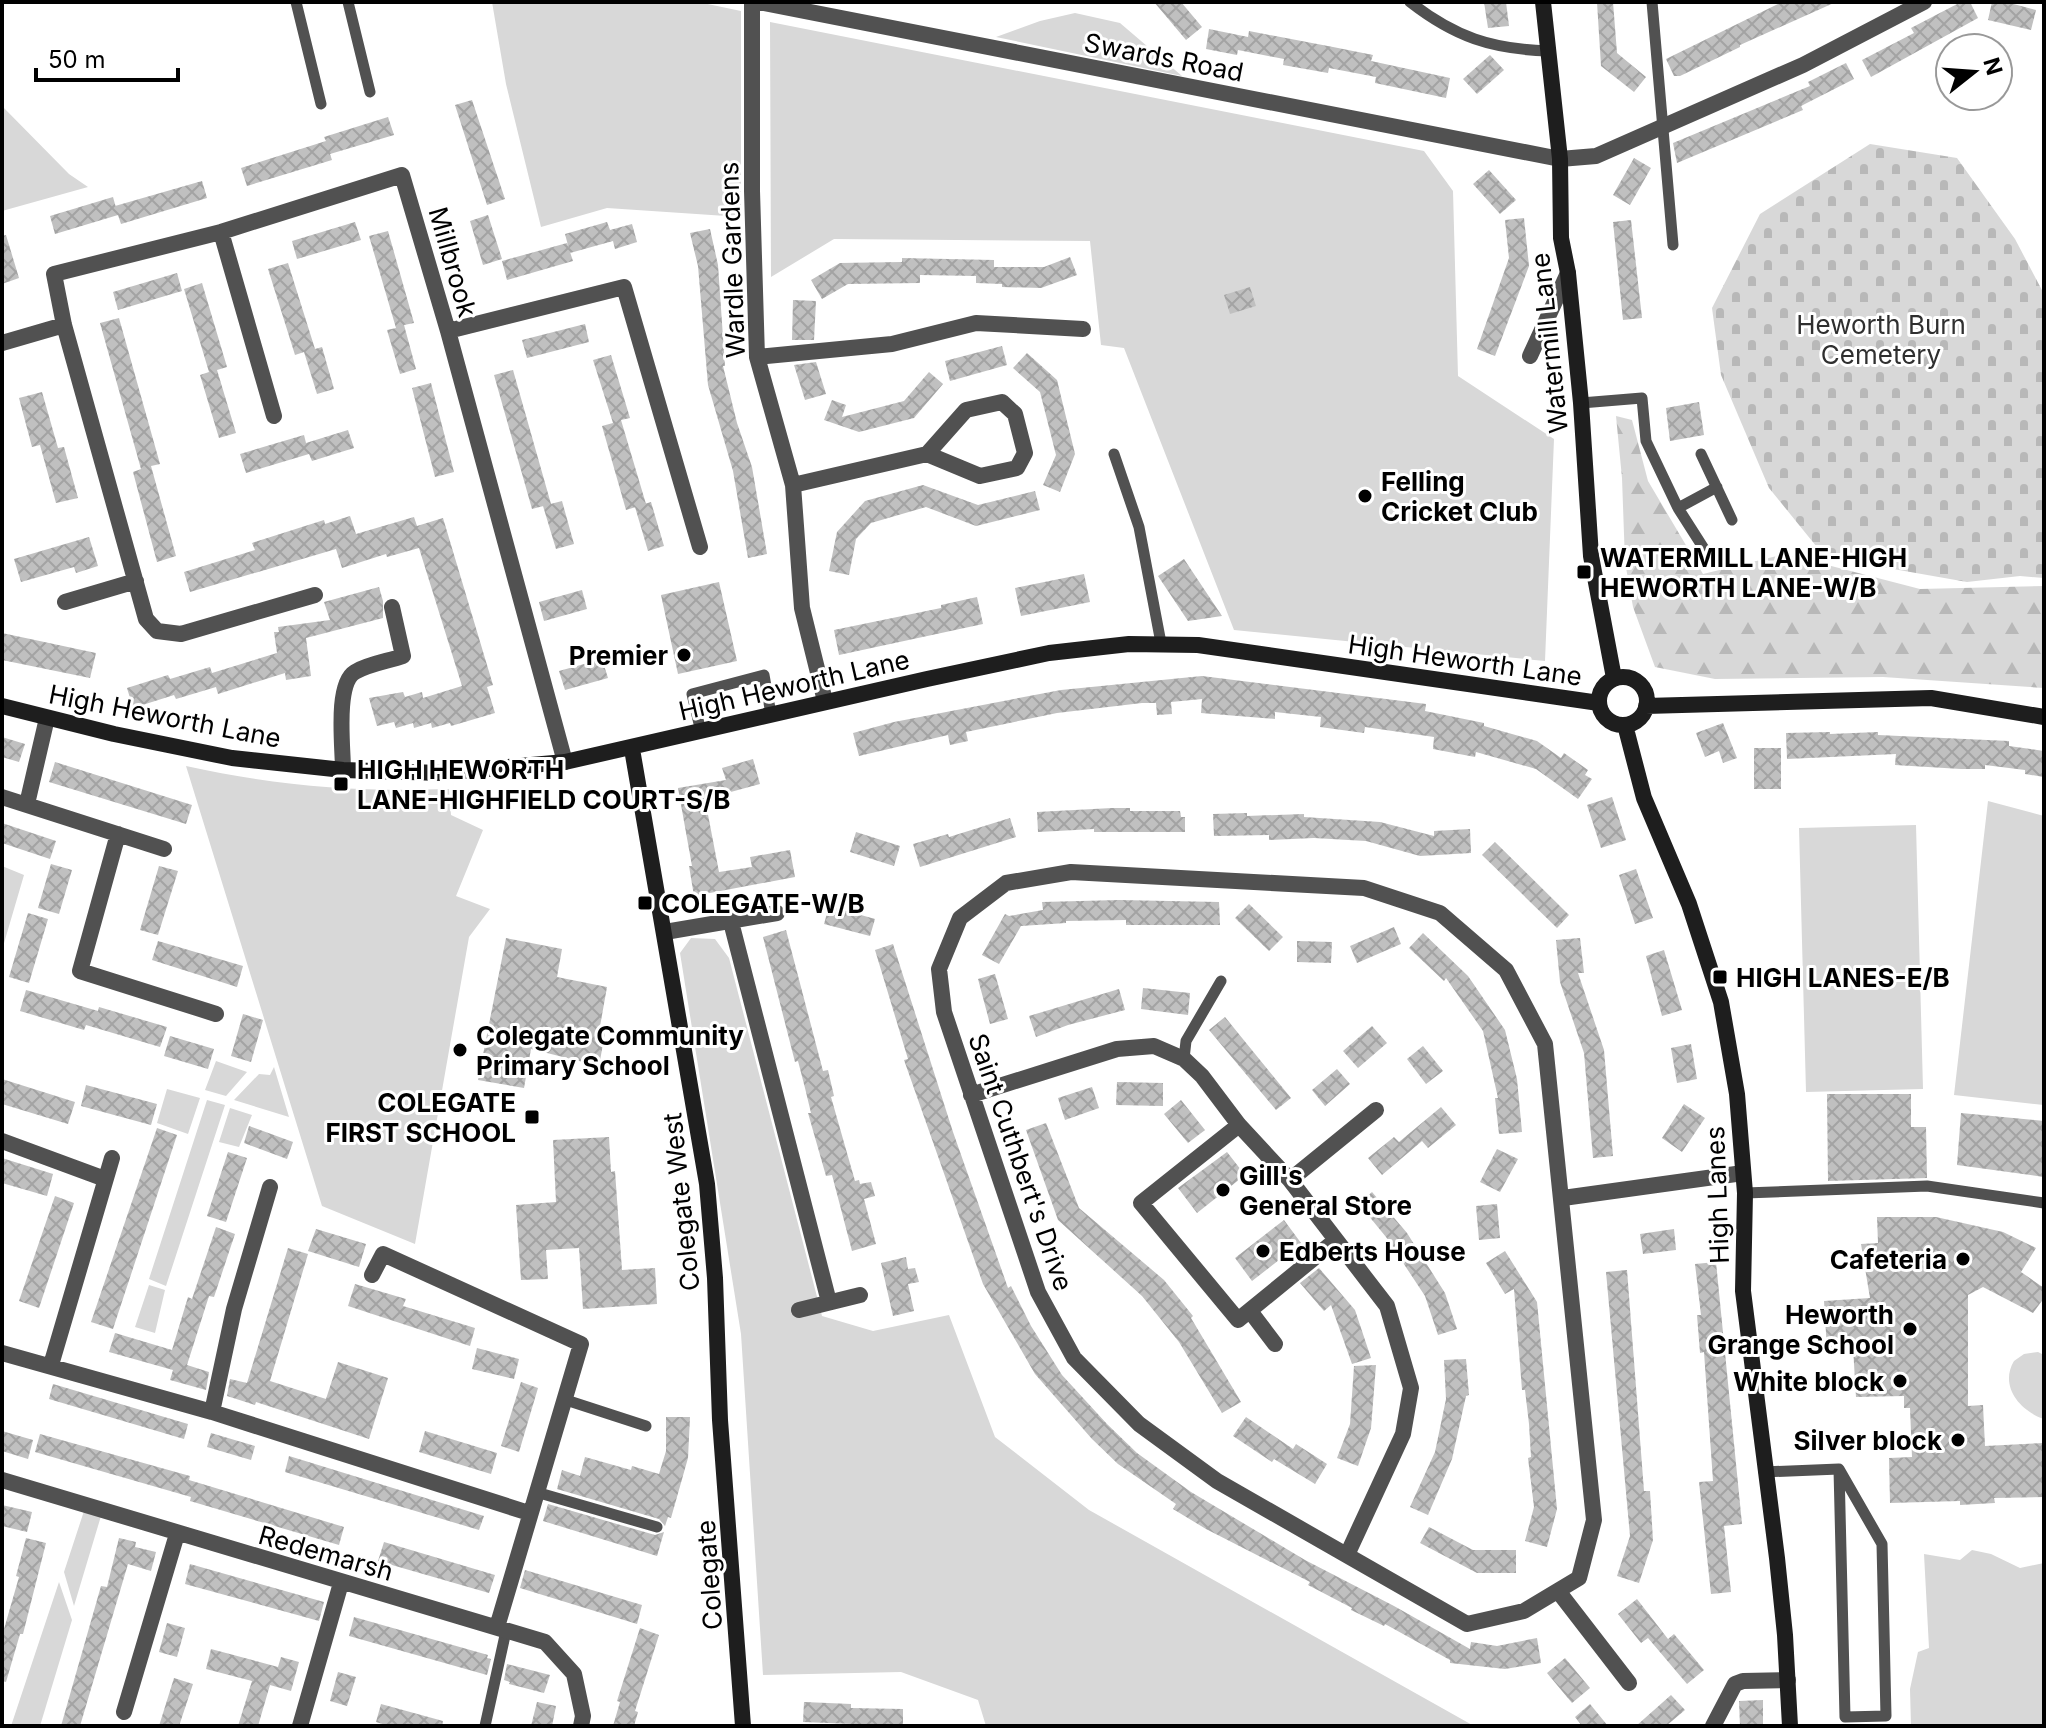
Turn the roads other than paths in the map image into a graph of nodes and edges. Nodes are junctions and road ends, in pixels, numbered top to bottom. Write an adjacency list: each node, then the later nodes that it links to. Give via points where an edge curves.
1 (296, 2): 11 (lane)
2 (348, 2): 10 (lane)
3 (752, 2): 22 (street, Wardle Gardens)
4 (759, 2): 13 (street, Swards Road)
5 (1410, 2): 9 (lane, via 1488,45)
6 (1543, 2): 9 (street, Watermill Lane)
7 (1652, 2): 12 (lane)
8 (1924, 2): 12 (street, Swards Road, via 1803,65)
9 (1548, 51): 13 (street, Watermill Lane)
10 (370, 92)
11 (321, 104)
12 (1664, 125): 13 (street, Swards Road, via 1596,156); 15 (lane)
13 (1560, 159): 16 (street, Watermill Lane, via 1561,238)
14 (221, 232): 17 (street, Millbrook, via 54,274); 19 (street, Millbrook, via 402,175); 24 (street)
15 (1673, 245)
16 (1568, 273): 21 (street); 23 (street, Watermill Lane)
17 (64, 325): 20 (street); 34 (street, Millbrook)
18 (1083, 329): 22 (street, via 976,323 892,344)
19 (448, 331): 32 (street, via 624,287); 50 (street, Millbrook)
20 (2, 343)
21 (1530, 356)
22 (757, 357): 28 (street, Wardle Gardens)
23 (1581, 403): 30 (lane, via 1642,398 1646,441); 39 (street, Watermill Lane, via 1591,556)
24 (274, 416)
25 (927, 454): 25 (street, via 966,410 1002,402 1015,414 1025,453 1017,468 980,476); 28 (street)
26 (1114, 454): 38 (lane, via 1139,527)
27 (1701, 454): 29 (lane)
28 (793, 485): 40 (street, Wardle Gardens, via 802,608)
29 (1717, 487): 30 (lane); 31 (lane)
30 (1678, 508): 33 (lane)
31 (1732, 520)
32 (700, 547)
33 (1708, 555)
34 (136, 581): 35 (street, Millbrook, via 146,619 157,631 181,634); 36 (street)
35 (315, 595)
36 (65, 602)
37 (392, 607): 51 (street, via 403,656 355,671 346,682)
38 (1161, 643): 40 (street, High Heworth Lane, via 1049,653); 41 (street, High Heworth Lane)
39 (1614, 678): 41 (street, via 1601,690); 43 (street, via 1637,682 1646,694)
40 (825, 701): 44 (street, High Heworth Lane)
41 (1599, 703): 47 (street, via 1607,720)
42 (2, 706): 46 (street, High Heworth Lane)
43 (1646, 706): 45 (street, via 1931,698); 47 (street, via 1642,716)
44 (771, 714): 48 (street, High Heworth Lane); 48 (lane, via 764,675 692,694)
45 (2044, 717)
46 (47, 718): 51 (street, High Heworth Lane, via 232,758); 53 (street)
47 (1625, 725): 67 (street, High Lanes, via 1644,798 1689,904 1721,1002 1737,1094)
48 (701, 732): 49 (street, High Heworth Lane)
49 (632, 749): 50 (street, High Heworth Lane); 58 (street, Colegate West)
50 (565, 762): 51 (street, High Heworth Lane, via 441,773)
51 (343, 770)
52 (2, 797): 53 (street)
53 (27, 804): 54 (street)
54 (118, 834): 55 (street); 60 (street, via 80,971)
55 (164, 849)
56 (777, 913): 57 (street)
57 (731, 922): 58 (street); 77 (street)
58 (665, 932): 85 (street, Colegate West, via 707,1184)
59 (1221, 981): 61 (lane, via 1186,1041)
60 (216, 1014)
61 (1184, 1059): 62 (street, via 1154,1046 1117,1049); 64 (street)
62 (971, 1095): 72 (street, Saint Cuthbert's Drive, via 944,1012 939,969 960,918 1006,883 1071,872 1364,888 1440,913 1506,970 1545,1044); 94 (street, Saint Cuthbert's Drive, via 1038,1292 1074,1358 1139,1424 1217,1481)
63 (1376, 1110): 69 (street)
64 (1239, 1125): 69 (street); 79 (street, via 1141,1203 1238,1320)
65 (2, 1141): 68 (street)
66 (112, 1158): 68 (street)
67 (1743, 1173): 71 (street, High Lanes); 72 (street)
68 (105, 1179): 82 (street)
69 (1290, 1180): 74 (street)
70 (270, 1187): 84 (street, via 234,1309)
71 (1745, 1193): 73 (lane, via 1927,1186); 88 (street, High Lanes, via 1743,1291)
72 (1563, 1198): 96 (street, Saint Cuthbert's Drive, via 1594,1520 1579,1578)
73 (2044, 1203)
74 (1336, 1240): 79 (street); 94 (street, via 1387,1306 1411,1388 1403,1434)
75 (372, 1275): 83 (street, via 383,1254 581,1344)
76 (860, 1295): 77 (street)
77 (829, 1302): 78 (street)
78 (799, 1310)
79 (1250, 1311): 80 (street)
80 (1275, 1344)
81 (2, 1353): 82 (street)
82 (51, 1365): 84 (street)
83 (566, 1400): 86 (lane); 90 (street)
84 (212, 1412): 91 (street)
85 (720, 1420): 104 (street, Colegate)
86 (646, 1426)
87 (1839, 1469): 87 (lane, via 1882,1544 1886,1716 1845,1717); 88 (lane)
88 (1764, 1472): 98 (street, High Lanes)
89 (2, 1480): 93 (street, Redemarsh)
90 (536, 1492): 91 (street); 92 (lane)
91 (529, 1513): 97 (street)
92 (657, 1527)
93 (177, 1534): 95 (street, Redemarsh); 100 (street)
94 (1347, 1555): 96 (street, Saint Cuthbert's Drive, via 1467,1624 1524,1611)
95 (341, 1583): 97 (street, Redemarsh); 101 (street)
96 (1558, 1591): 99 (street)
97 (502, 1629): 102 (lane); 103 (street, Redemarsh, via 545,1642 574,1674)
98 (1788, 1680): 105 (street, via 1735,1684); 106 (street, High Lanes)
99 (1629, 1683)
100 (124, 1712)
101 (300, 1726)
102 (485, 1726)
103 (581, 1726)
104 (743, 1726)
105 (1713, 1726)
106 (1790, 1726)

